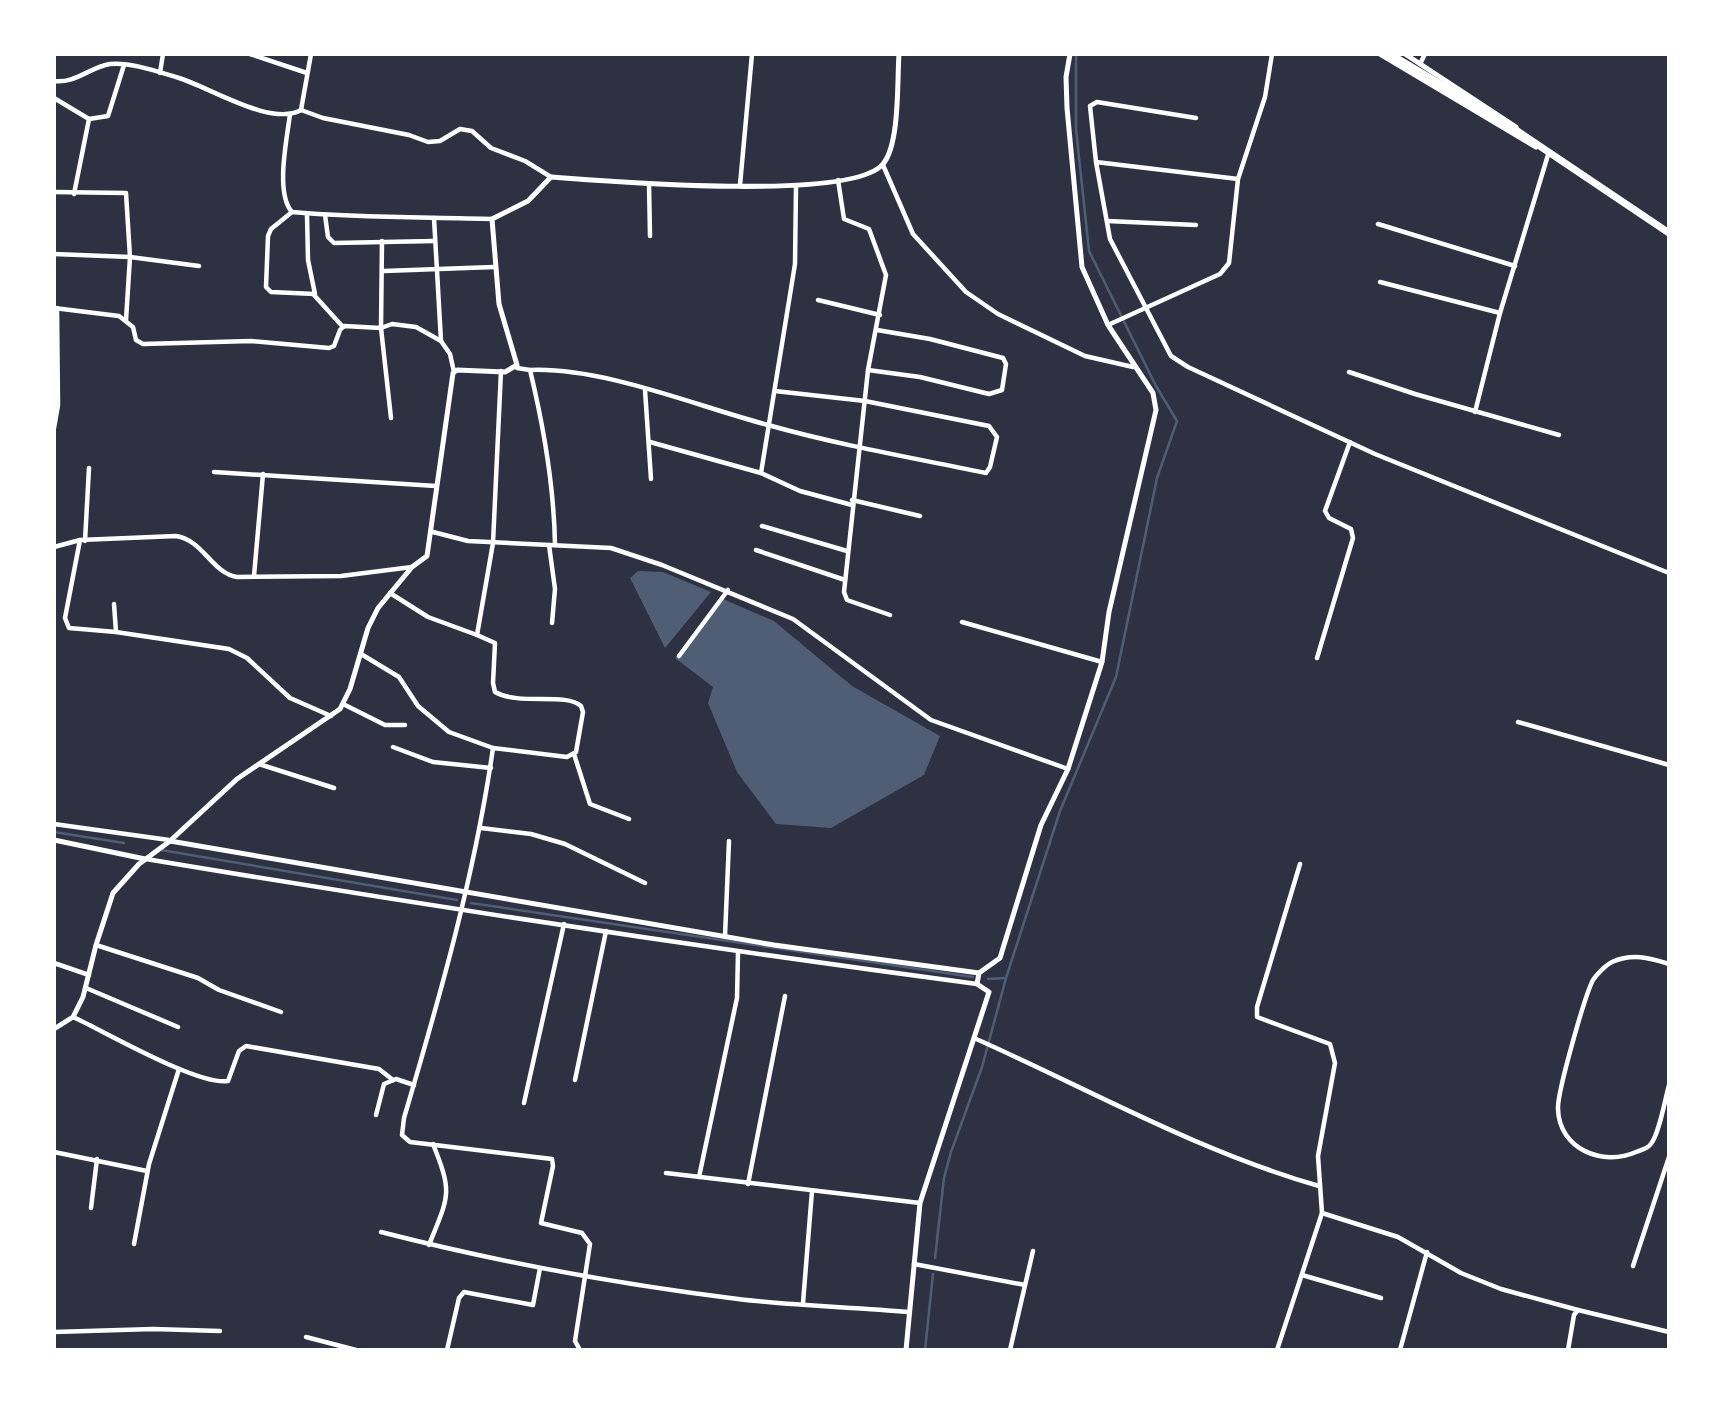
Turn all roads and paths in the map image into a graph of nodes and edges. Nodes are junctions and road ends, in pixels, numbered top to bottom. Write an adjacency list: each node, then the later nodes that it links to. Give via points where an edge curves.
1 (163, 54): 14 (street)
2 (250, 54): 15 (street)
3 (311, 54): 15 (street)
4 (752, 54): 30 (street)
5 (899, 54): 25 (street, via 892,141)
6 (1070, 54): 61 (street, via 1067,108 1082,267)
7 (1272, 54): 27 (street, via 1265,97)
8 (1380, 54): 22 (street)
9 (1391, 54): 22 (highway, via 1501,120)
10 (1405, 54): 12 (street)
11 (1425, 54): 12 (street)
12 (1420, 64): 22 (street, via 1507,119)
13 (124, 65): 14 (street); 16 (street, via 112,64 74,79); 21 (street, via 108,116)
14 (160, 73): 19 (street, via 258,109)
15 (307, 73): 18 (street)
16 (54, 81)
17 (54, 98): 21 (street)
18 (301, 110): 19 (street); 26 (street, via 435,143 460,129 471,131 491,148)
19 (290, 114): 34 (street, via 284,199)
20 (1196, 118): 24 (street, via 1094,103 1090,108)
21 (89, 119): 33 (street)
22 (1538, 148): 23 (highway)
23 (1548, 155): 42 (highway); 49 (street)
24 (1096, 162): 27 (street); 39 (street)
25 (883, 165): 28 (street, via 861,177); 66 (street, via 913,234 966,292 998,314 1085,356)
26 (551, 177): 29 (street); 38 (street, via 528,201)
27 (1238, 179): 57 (street, via 1227,268)
28 (838, 180): 31 (street); 59 (street, via 844,219 869,229 884,264)
29 (649, 184): 30 (street); 43 (street)
30 (740, 185): 31 (street)
31 (796, 186): 74 (street, via 795,264)
32 (54, 192): 33 (street)
33 (74, 194): 47 (street, via 126,193)
34 (292, 212): 35 (street); 54 (street, via 268,236 267,289)
35 (307, 215): 36 (street); 54 (street)
36 (325, 215): 37 (street); 45 (street, via 328,237 334,243)
37 (433, 218): 38 (street); 44 (street)
38 (492, 219): 50 (street)
39 (1107, 221): 41 (street); 57 (street, via 1115,254)
40 (1378, 224): 49 (street)
41 (1196, 225)
42 (1669, 233)
43 (650, 236)
44 (435, 241): 45 (street); 51 (street)
45 (382, 242): 52 (street)
46 (54, 254): 47 (street)
47 (130, 257): 48 (street); 60 (street)
48 (199, 266)
49 (1515, 266): 58 (street)
50 (494, 267): 51 (street); 67 (street)
51 (438, 268): 52 (street); 65 (street)
52 (384, 271): 63 (street)
53 (1380, 282): 58 (street)
54 (314, 295): 62 (street)
55 (818, 300): 59 (street)
56 (56, 308): 60 (street); 79 (street, via 58,405)
57 (1145, 309): 61 (street); 82 (street, via 1177,361)
58 (1500, 313): 76 (street)
59 (880, 315): 64 (street)
60 (126, 320): 62 (street, via 143,344 251,341 331,348)
61 (1108, 325): 66 (street)
62 (343, 327): 63 (street)
63 (381, 328): 65 (street, via 408,324); 77 (street)
64 (877, 330): 69 (street); 69 (street, via 1003,358 1002,390 989,394)
65 (441, 341): 71 (street)
66 (1133, 366): 115 (street, via 1153,393 1156,410 1109,612)
67 (517, 368): 68 (street); 70 (street)
68 (530, 370): 73 (street, via 552,369); 96 (street, via 549,458)
69 (868, 370): 75 (street)
70 (501, 371): 71 (street); 95 (street)
71 (454, 372): 89 (street)
72 (1349, 372): 76 (street)
73 (645, 390): 78 (street); 81 (street)
74 (775, 391): 75 (street); 78 (street)
75 (865, 401): 83 (street); 83 (street, via 989,426 997,437 986,472)
76 (1475, 412): 80 (street)
77 (391, 418)
78 (770, 426): 83 (street); 86 (street)
79 (54, 428)
80 (1559, 435)
81 (650, 442): 86 (street); 88 (street)
82 (1350, 442): 101 (street); 114 (street, via 1325,511 1351,529 1353,538)
83 (860, 447): 90 (street)
84 (89, 468): 94 (street)
85 (214, 472): 87 (street)
86 (761, 473): 90 (street, via 800,491)
87 (263, 474): 89 (street); 102 (street)
88 (651, 479)
89 (436, 486): 93 (street)
90 (852, 503): 91 (street); 99 (street)
91 (920, 516)
92 (762, 526): 99 (street)
93 (433, 532): 95 (street); 100 (street, via 428,556)
94 (82, 540): 97 (street); 102 (street, via 183,537 227,574); 110 (street, via 65,625 73,630)
95 (493, 543): 96 (street); 111 (street)
96 (552, 545): 104 (street, via 611,548); 109 (street)
97 (54, 547)
98 (756, 551): 103 (street)
99 (847, 551): 103 (street)
100 (412, 567): 102 (street, via 341,576); 105 (street)
101 (1669, 573)
102 (254, 576)
103 (845, 580): 107 (street, via 847,600)
104 (728, 590): 113 (street); 126 (street, via 793,619 931,720)
105 (390, 593): 111 (street, via 428,617); 112 (street, via 368,628)
106 (114, 604): 110 (street)
107 (890, 615)
108 (962, 622): 115 (street)
109 (552, 623)
110 (116, 632): 117 (street, via 229,649 247,658 290,698)
111 (477, 635): 122 (street, via 495,643 495,692 517,700 581,705)
112 (361, 654): 116 (street); 121 (street, via 400,677 418,706 440,726)
113 (678, 656)
114 (1317, 658)
115 (1102, 662): 126 (street)
116 (343, 704): 117 (street); 119 (street, via 385,725)
117 (331, 716): 123 (street)
118 (1518, 722): 124 (street)
119 (405, 724)
120 (393, 747): 125 (street, via 433,762)
121 (494, 748): 122 (street, via 567,757); 125 (street)
122 (574, 754): 128 (street, via 590,804)
123 (258, 764): 127 (street); 132 (street)
124 (1669, 765)
125 (491, 768): 130 (street)
126 (1068, 769): 146 (street, via 1041,825 1000,958)
127 (334, 788)
128 (629, 819)
129 (54, 824): 132 (street)
130 (481, 828): 136 (street, via 565,844); 137 (street)
131 (54, 840): 134 (street)
132 (170, 841): 134 (street); 137 (street)
133 (729, 841): 141 (street)
134 (145, 859): 138 (street); 142 (street, via 113,893)
135 (1300, 864): 171 (street, via 1257,1017 1324,1040 1334,1052 1318,1156)
136 (645, 883)
137 (466, 893): 138 (street); 141 (street)
138 (461, 912): 139 (street); 160 (street)
139 (564, 924): 140 (street); 161 (street)
140 (606, 931): 143 (street); 158 (street)
141 (725, 936): 146 (street)
142 (96, 945): 147 (street); 151 (street, via 206,981)
143 (738, 952): 148 (street); 169 (street, via 737,998)
144 (54, 963): 147 (street)
145 (1669, 964): 159 (street, via 1639,955 1611,962 1593,981 1558,1108 1564,1129 1585,1154 1613,1159 1628,1156 1649,1146 1654,1138)
146 (979, 972): 148 (street)
147 (90, 976): 149 (street)
148 (977, 984): 155 (street, via 989,992)
149 (86, 988): 152 (street); 153 (street)
150 (785, 996): 170 (street)
151 (281, 1012)
152 (73, 1017): 154 (street); 156 (street)
153 (178, 1027)
154 (54, 1029)
155 (973, 1037): 171 (street, via 1183,1139 1255,1168); 173 (street)
156 (179, 1069): 157 (street, via 228,1081 239,1051 246,1046 379,1069); 167 (street)
157 (393, 1080): 160 (street); 162 (street, via 384,1084)
158 (575, 1080)
159 (1669, 1084)
160 (414, 1085): 163 (street, via 402,1135 410,1142)
161 (524, 1103)
162 (376, 1115)
163 (433, 1144): 178 (street, via 447,1180 446,1202); 185 (street, via 552,1159 541,1223 587,1236)
164 (54, 1152): 166 (street)
165 (1669, 1157): 182 (street)
166 (97, 1159): 167 (street); 174 (street)
167 (148, 1171): 177 (street)
168 (666, 1173): 169 (street)
169 (699, 1177): 170 (street)
170 (748, 1184): 172 (street)
171 (1319, 1186): 175 (street)
172 (812, 1191): 173 (street); 188 (street)
173 (920, 1203): 181 (street)
174 (91, 1208)
175 (1322, 1213): 180 (street, via 1398,1237); 184 (street)
176 (381, 1233): 178 (street)
177 (134, 1244)
178 (429, 1245): 183 (street)
179 (1032, 1251): 186 (street)
180 (1427, 1252): 189 (street, via 1461,1273 1501,1289); 201 (street)
181 (913, 1264): 186 (street); 190 (street)
182 (1633, 1266)
183 (540, 1268): 185 (street); 196 (street, via 533,1305 464,1292)
184 (1302, 1275): 187 (street); 200 (street)
185 (586, 1277): 188 (street); 197 (street, via 575,1341)
186 (1025, 1285): 199 (street)
187 (1381, 1298)
188 (803, 1303): 190 (street)
189 (1578, 1310): 193 (street); 202 (street)
190 (908, 1312): 198 (street)
191 (220, 1331): 192 (street)
192 (54, 1332)
193 (1669, 1332)
194 (306, 1337): 195 (street)
195 (356, 1350)
196 (447, 1350)
197 (580, 1350)
198 (906, 1350)
199 (1010, 1350)
200 (1277, 1350)
201 (1400, 1350)
202 (1568, 1350)

